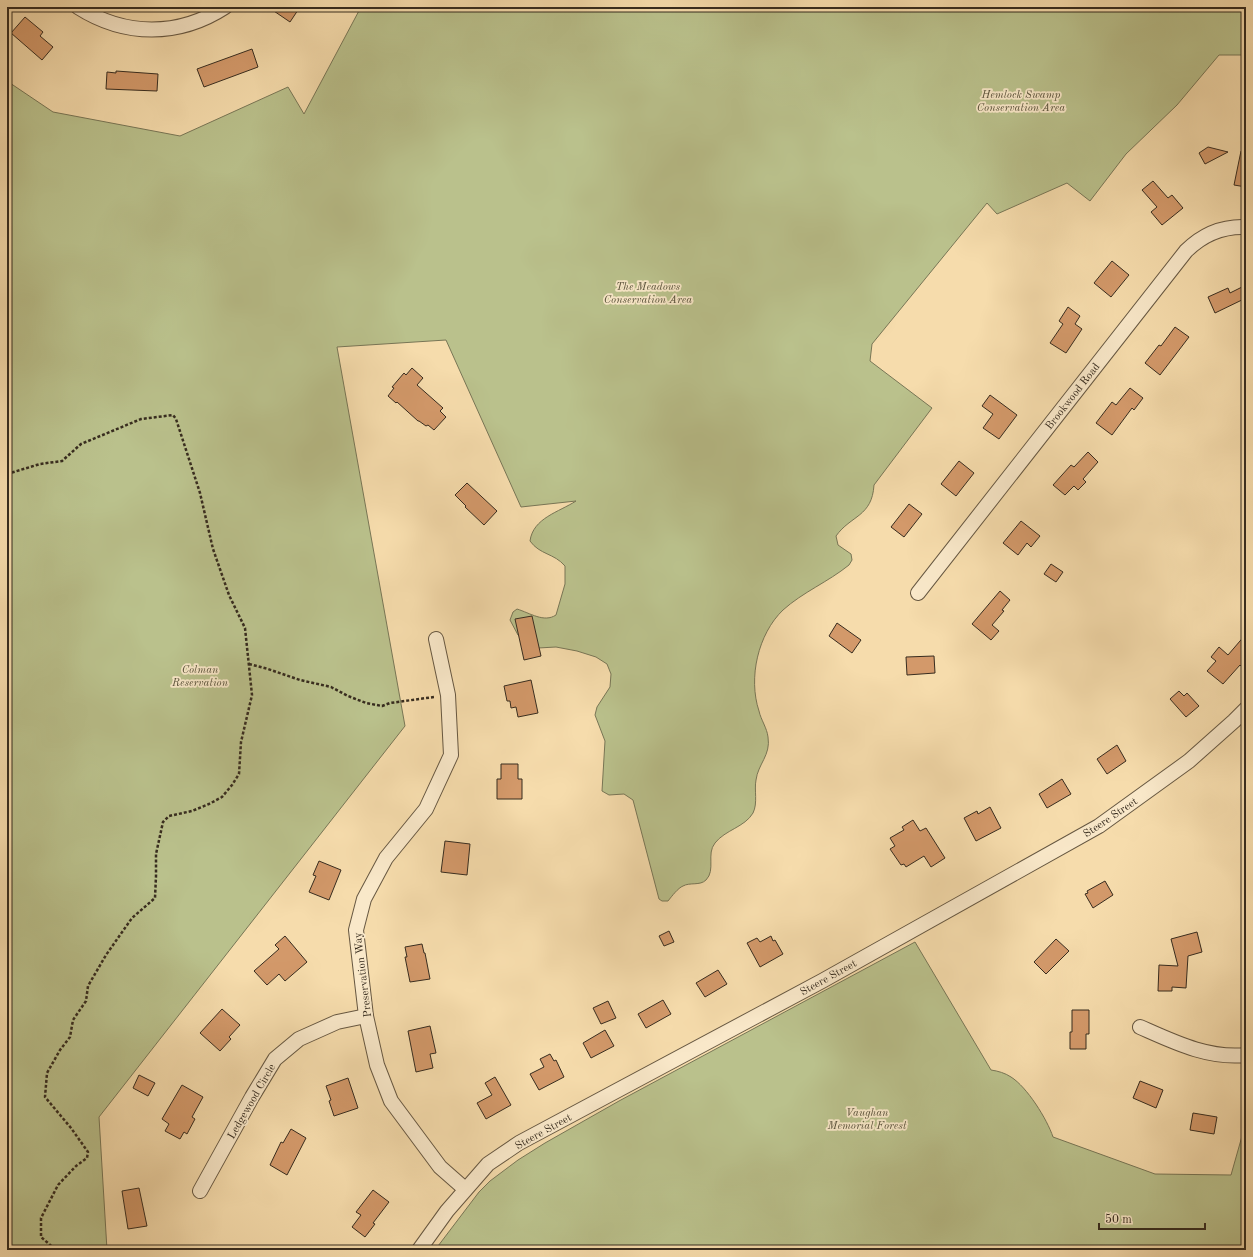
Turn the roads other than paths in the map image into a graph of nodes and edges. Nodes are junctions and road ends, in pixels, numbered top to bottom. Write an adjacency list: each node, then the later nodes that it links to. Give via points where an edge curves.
1 (78, 7): 2 (street, via 100,19 142,30 171,28 199,21)
2 (225, 7)
3 (1246, 227): 4 (street, Brookwood Road, via 1227,228 1212,233 1186,251)
4 (918, 593)
5 (436, 639): 7 (street, Preservation Way, via 448,695 451,755 426,809 386,858 364,899 356,930)
6 (1246, 709): 10 (street, Steere Street, via 1189,761 1099,826 822,980 519,1143 488,1164)
7 (366, 1016): 10 (street, Preservation Way, via 377,1065 391,1101 440,1167); 11 (street, Ledgewood Circle, via 337,1022 300,1039 275,1059)
8 (1140, 1027): 9 (street, via 1206,1053)
9 (1246, 1055)
10 (465, 1189): 12 (street, Steere Street)
11 (200, 1191)
12 (419, 1250)

